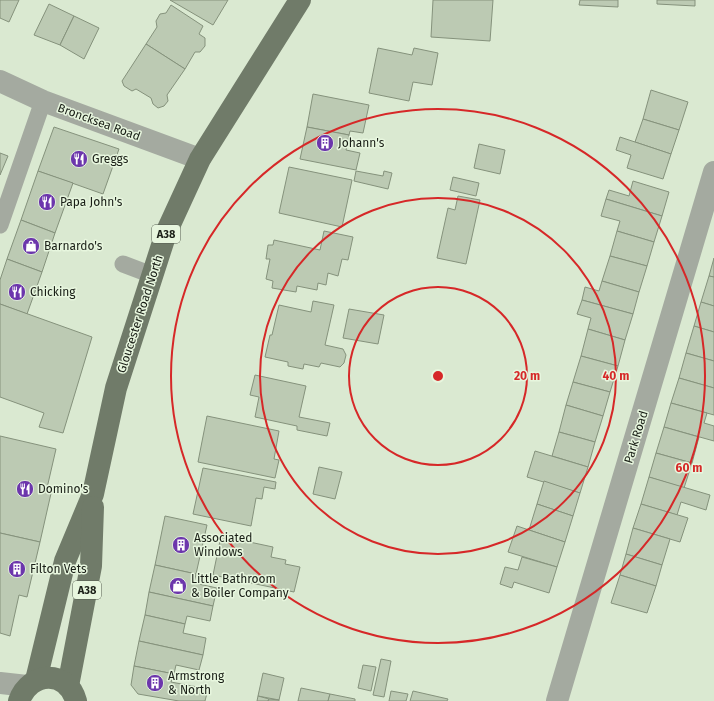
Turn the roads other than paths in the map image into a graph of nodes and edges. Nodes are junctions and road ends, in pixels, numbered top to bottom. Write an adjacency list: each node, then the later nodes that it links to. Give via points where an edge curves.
1 (300, 0): 4 (main road, Gloucester Road North / A38)
2 (0, 81): 3 (street, Broncksea Road)
3 (43, 101): 4 (street, Broncksea Road); 6 (lane)
4 (200, 159): 8 (main road, Gloucester Road North / A38, via 166,233)
5 (714, 172): 13 (street, Park Road)
6 (0, 224)
7 (123, 264): 8 (lane)
8 (152, 275): 9 (main road, Gloucester Road North / A38, via 116,388)
9 (93, 494): 11 (main road, Gloucester Road North / A38, via 65,561); 12 (main road, Gloucester Road North / A38, via 91,566)
10 (0, 683): 11 (street)
11 (28, 689): 12 (main road, A38, via 53,678 61,681)
12 (77, 696)
13 (557, 701)

